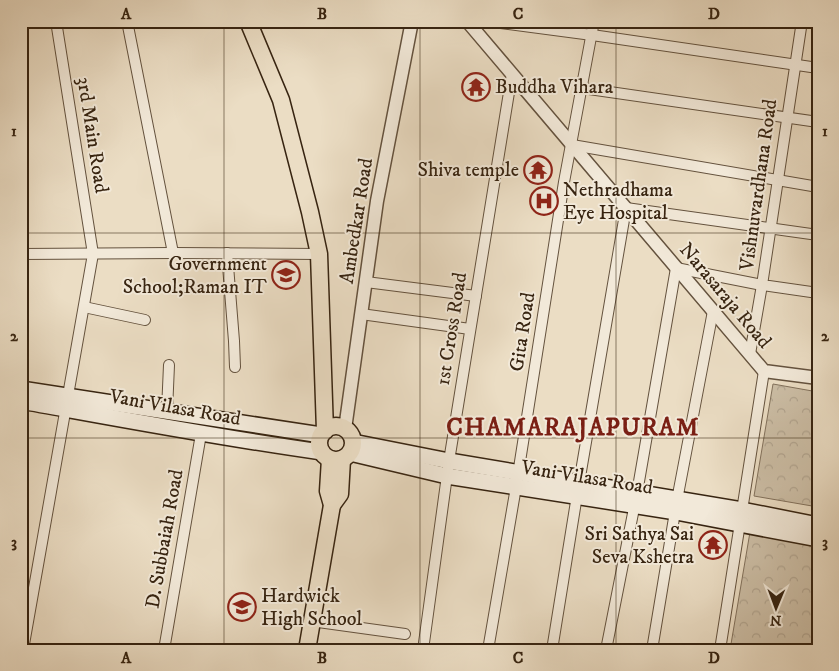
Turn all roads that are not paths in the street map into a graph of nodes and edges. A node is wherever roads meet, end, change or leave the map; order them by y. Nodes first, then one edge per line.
1 (56, 21) edge
2 (127, 21) edge
3 (248, 21) edge
4 (412, 21) edge
5 (468, 21) edge
6 (485, 21) edge
7 (594, 21) edge
8 (802, 21) edge
9 (592, 35) junction
10 (795, 64) junction
11 (818, 68) edge
12 (512, 74) junction
13 (582, 88) junction
14 (787, 117) junction
15 (818, 122) edge
16 (572, 145) junction
17 (778, 181) junction
18 (818, 187) edge
19 (626, 208) junction
20 (771, 228) junction
21 (818, 235) edge
22 (173, 253) junction
23 (227, 253) junction
24 (21, 254) edge
25 (93, 254) junction
26 (319, 254) junction
27 (676, 268) junction
28 (366, 282) junction
29 (762, 285) junction
30 (818, 294) edge
31 (476, 296) junction
32 (84, 308) junction
33 (713, 311) junction
34 (361, 314) junction
35 (145, 320) dead end
36 (470, 329) junction
37 (750, 354) junction
38 (169, 365) dead end
39 (235, 367) dead end
40 (764, 371) junction
41 (818, 378) edge
42 (21, 389) edge
43 (21, 401) edge
44 (67, 402) junction
45 (166, 411) junction
46 (201, 434) junction
47 (336, 445) junction
48 (448, 469) junction
49 (517, 480) junction
50 (578, 489) junction
51 (636, 499) junction
52 (677, 506) junction
53 (740, 517) junction
54 (818, 525) edge
55 (818, 540) edge
56 (311, 621) junction
57 (405, 634) dead end
58 (23, 650) edge
59 (164, 650) edge
60 (307, 650) edge
61 (423, 650) edge
62 (488, 650) edge
63 (552, 650) edge
64 (606, 650) edge
65 (652, 650) edge
66 (720, 650) edge

1 - 25 street, 3rd Main Road
2 - 22 street
3 - 26 main road
4 - 28 street, Ambedkar Road
5 - 12 street, Narasaraja Road
6 - 9 street
7 - 9 street, Gita Road
8 - 10 street, Vishnuvardhana Road
9 - 10 street
9 - 13 street, Gita Road
10 - 11 street
10 - 14 street, Vishnuvardhana Road
12 - 16 street, Narasaraja Road
12 - 31 street, 1st Cross Road
13 - 14 street
13 - 16 street, Gita Road
14 - 15 street
14 - 17 street, Vishnuvardhana Road
16 - 17 street
16 - 19 street, Narasaraja Road
16 - 49 street, Gita Road
17 - 18 street
17 - 20 street, Vishnuvardhana Road
19 - 20 street
19 - 27 street, Narasaraja Road
19 - 50 street
20 - 21 street
20 - 29 street, Vishnuvardhana Road
22 - 23 street
22 - 25 street
23 - 26 street
23 - 39 street
24 - 25 street
25 - 32 street, 3rd Main Road
26 - 47 main road
27 - 29 street
27 - 33 street, Narasaraja Road
27 - 51 street
28 - 31 street
28 - 34 street, Ambedkar Road
29 - 30 street
29 - 37 street, Vishnuvardhana Road
31 - 36 street, 1st Cross Road
32 - 35 street
32 - 44 street, 3rd Main Road
33 - 37 street, Narasaraja Road
33 - 52 street
34 - 36 street
34 - 47 street, Ambedkar Road
36 - 48 street, 1st Cross Road
37 - 40 street, Narasaraja Road
38 - 45 street
40 - 41 street, Narasaraja Road
40 - 53 street
42 - 44 main road, Vani Vilasa Road
43 - 44 main road, Vani Vilasa Road
44 - 45 main road, Vani Vilasa Road
44 - 46 main road, Vani Vilasa Road
44 - 58 street, 3rd Main Road
45 - 47 main road, Vani Vilasa Road
46 - 47 main road, Vani Vilasa Road
46 - 59 street, D. Subbaiah Road
47 - 48 main road, Vani Vilasa Road
47 - 56 main road
48 - 49 main road, Vani Vilasa Road
48 - 61 street, 1st Cross Road
49 - 50 main road, Vani Vilasa Road
49 - 62 street, Gita Road
50 - 51 main road, Vani Vilasa Road
50 - 63 street
51 - 52 main road, Vani Vilasa Road
51 - 64 street
52 - 53 main road, Vani Vilasa Road
52 - 65 street
53 - 54 main road, Vani Vilasa Road
53 - 55 main road, Vani Vilasa Road
53 - 66 street
56 - 57 street
56 - 60 main road

